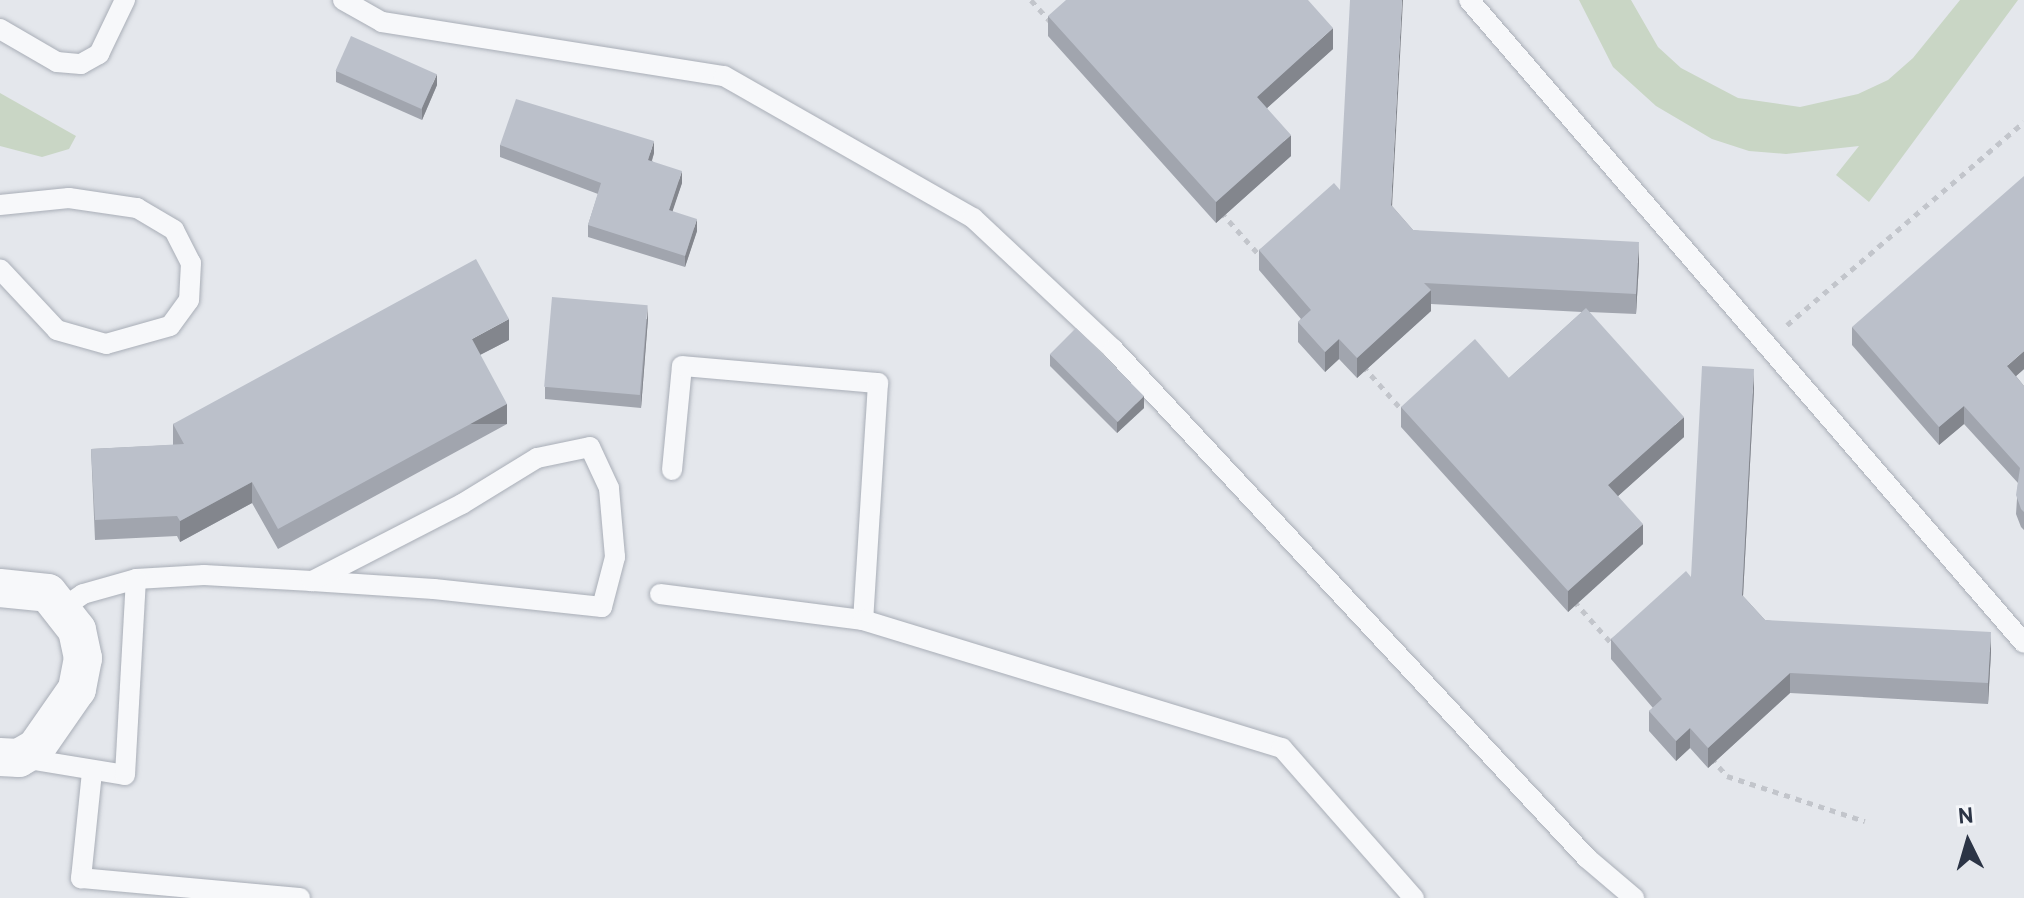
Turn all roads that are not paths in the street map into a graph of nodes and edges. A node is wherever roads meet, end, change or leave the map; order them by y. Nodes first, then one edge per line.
1 (125, 0) edge
2 (1469, 0) edge
3 (352, 2) edge
4 (0, 29) edge
5 (0, 205) edge
6 (0, 269) edge
7 (672, 470) dead end
8 (136, 579) junction
9 (312, 581) junction
10 (0, 588) edge
11 (660, 594) dead end
12 (63, 608) junction
13 (863, 620) junction
14 (2024, 643) edge
15 (10, 757) edge
16 (92, 772) junction
17 (300, 898) edge
18 (1414, 898) edge
19 (1634, 898) edge

1 - 4 lane
2 - 14 lane
3 - 19 lane
5 - 6 lane
7 - 13 lane
8 - 9 lane
8 - 12 lane
8 - 16 lane
9 - 9 lane
10 - 12 street
11 - 13 lane
12 - 15 street
13 - 18 lane
15 - 16 lane
16 - 17 lane

